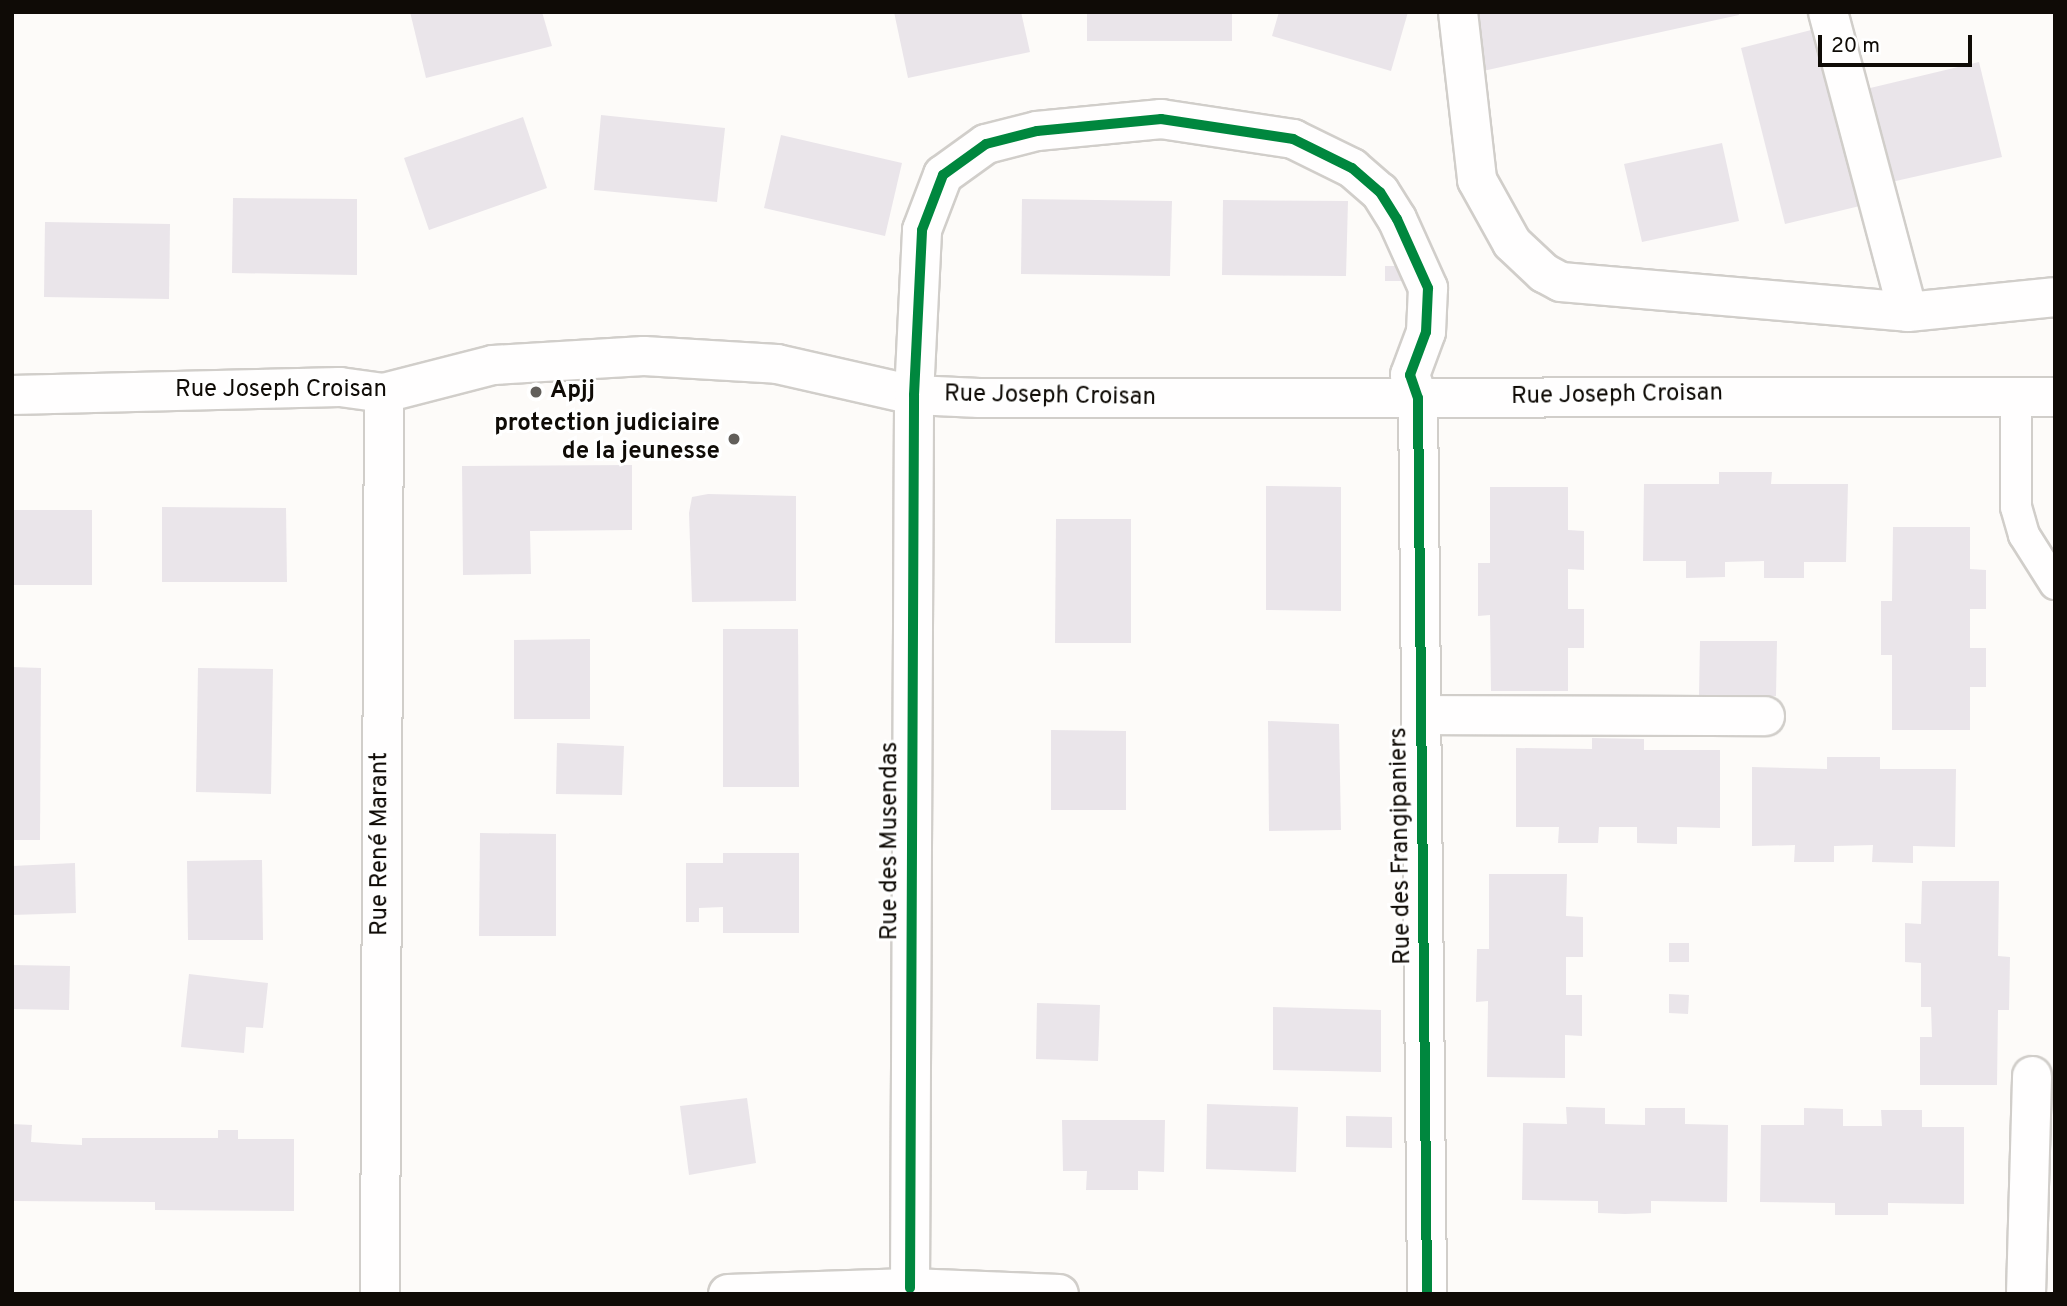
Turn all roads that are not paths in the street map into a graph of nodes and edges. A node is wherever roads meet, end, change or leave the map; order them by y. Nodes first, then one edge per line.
1 (1458, 12) edge
2 (1828, 12) edge
3 (2055, 297) edge
4 (1908, 312) junction
5 (384, 393) junction
6 (12, 395) edge
7 (914, 395) junction
8 (2016, 397) junction
9 (2055, 397) edge
10 (1418, 398) junction
11 (2055, 584) edge
12 (1422, 716) junction
13 (1765, 716) dead end
14 (2032, 1076) dead end
15 (910, 1288) junction
16 (380, 1294) edge
17 (728, 1294) edge
18 (1059, 1294) edge
19 (1427, 1294) edge
20 (2026, 1294) edge

1 - 4 street
2 - 4 street
3 - 4 street
5 - 6 street, Rue Joseph Croisan
5 - 7 street, Rue Joseph Croisan
5 - 16 street, Rue René Marant
7 - 10 street, Rue Joseph Croisan
7 - 10 street, Rue des Musendas
7 - 15 street, Rue des Musendas
8 - 9 street, Rue Joseph Croisan
8 - 10 street, Rue Joseph Croisan
8 - 11 lane
10 - 12 street, Rue des Frangipaniers
12 - 13 street
12 - 19 street, Rue des Frangipaniers
14 - 20 street
15 - 17 street
15 - 18 street

